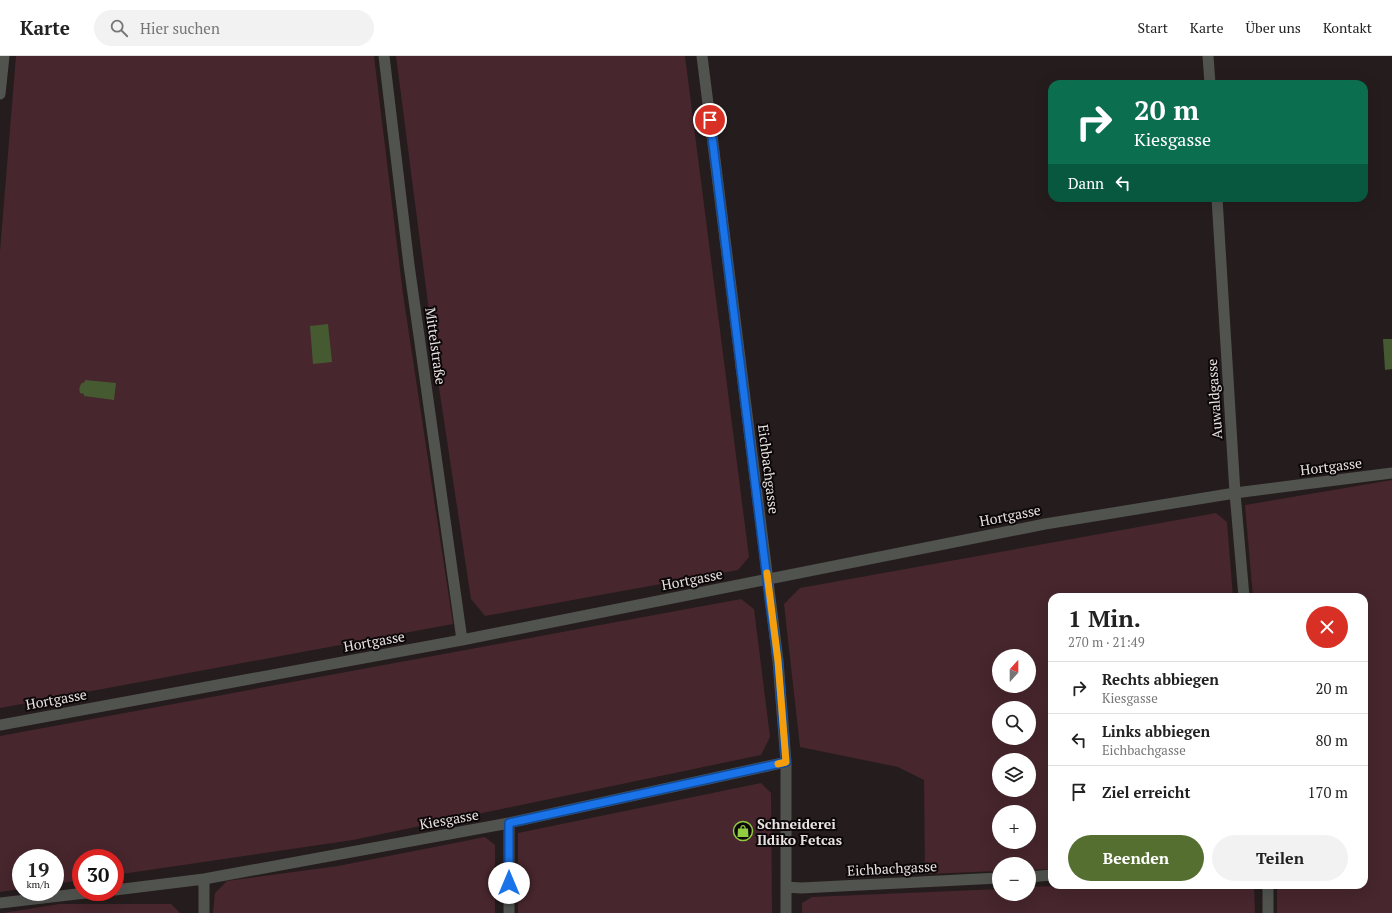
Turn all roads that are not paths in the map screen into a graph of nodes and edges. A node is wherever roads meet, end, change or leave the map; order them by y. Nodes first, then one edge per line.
1 (4, 56) edge
2 (384, 56) edge
3 (702, 56) edge
4 (1208, 56) edge
5 (1210, 80) edge
6 (0, 94) edge
7 (1217, 202) edge
8 (1392, 473) edge
9 (1235, 493) junction
10 (768, 579) junction
11 (1244, 593) edge
12 (462, 640) junction
13 (0, 725) edge
14 (786, 762) junction
15 (509, 823) junction
16 (1048, 876) edge
17 (1036, 877) edge
18 (992, 878) edge
19 (204, 879) junction
20 (786, 887) junction
21 (124, 889) edge
22 (1268, 889) edge
23 (72, 895) edge
24 (0, 903) edge
25 (204, 913) edge
26 (509, 913) edge
27 (786, 913) edge
28 (1268, 913) edge

1 - 6 street
2 - 12 street, Mittelstraße
3 - 10 street, Eichbachgasse
4 - 5 street
7 - 9 street, Auwaldgasse
8 - 9 street, Hortgasse
9 - 10 street, Hortgasse
9 - 11 street, Auwaldgasse
10 - 12 street, Hortgasse
10 - 14 street, Eichbachgasse
12 - 13 street, Hortgasse
14 - 15 street, Kiesgasse
14 - 20 street, Eichbachgasse
15 - 19 street, Kiesgasse
15 - 26 street
16 - 17 street
18 - 20 street, Eichbachgasse
19 - 21 street, Kiesgasse
19 - 25 street
20 - 27 street, Eichbachgasse
22 - 28 street
23 - 24 street

